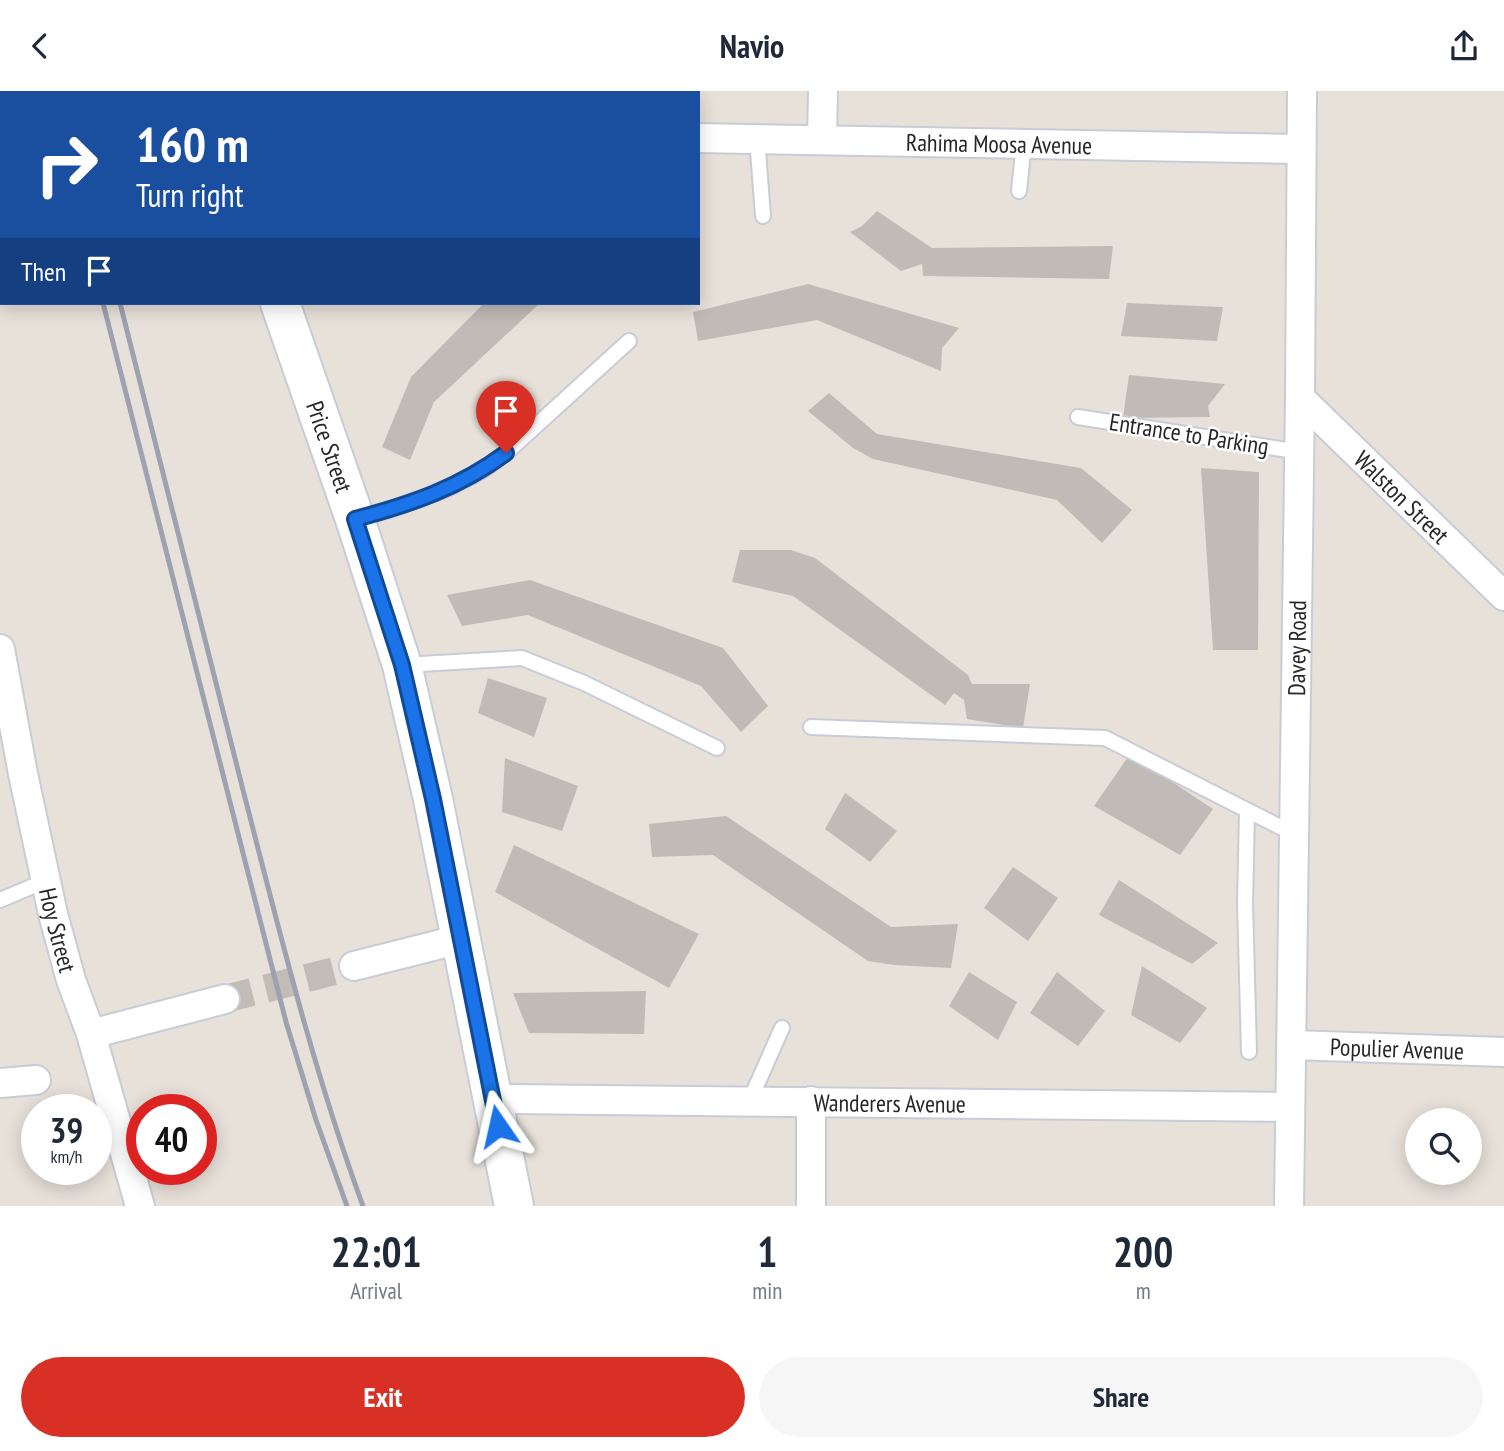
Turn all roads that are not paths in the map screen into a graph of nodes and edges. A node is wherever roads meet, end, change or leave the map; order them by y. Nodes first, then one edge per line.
1 (823, 91) edge
2 (1302, 91) edge
3 (700, 138) edge
4 (757, 138) junction
5 (822, 139) junction
6 (1024, 143) junction
7 (1301, 149) junction
8 (1020, 191) dead end
9 (763, 216) dead end
10 (282, 305) edge
11 (629, 341) dead end
12 (1300, 398) junction
13 (1078, 417) dead end
14 (1300, 452) junction
15 (355, 519) junction
16 (1504, 596) edge
17 (0, 649) edge
18 (402, 665) junction
19 (5, 709) edge
20 (811, 727) dead end
21 (717, 748) dead end
22 (1247, 811) junction
23 (1294, 834) junction
24 (45, 881) junction
25 (0, 900) edge
26 (461, 939) junction
27 (354, 966) tunnel mouth
28 (225, 999) tunnel mouth
29 (782, 1028) dead end
30 (91, 1034) junction
31 (1292, 1045) junction
32 (1249, 1052) dead end
33 (1504, 1052) edge
34 (36, 1080) dead end
35 (0, 1083) edge
36 (750, 1100) junction
37 (493, 1101) junction
38 (811, 1101) junction
39 (1289, 1107) junction
40 (140, 1206) edge
41 (514, 1206) edge
42 (811, 1206) edge
43 (1289, 1206) edge

1 - 5 street
2 - 7 street, Davey Road
3 - 4 street, Rahima Moosa Avenue
4 - 5 street, Rahima Moosa Avenue
4 - 9 lane
5 - 6 street, Rahima Moosa Avenue
6 - 7 street, Rahima Moosa Avenue
6 - 8 lane
7 - 12 street, Davey Road
10 - 15 street, Price Street
11 - 15 lane
12 - 14 street, Davey Road
12 - 16 street, Walston Street
13 - 14 lane, Entrance to Parking
14 - 23 street, Davey Road
15 - 18 street, Price Street
17 - 19 street, Hoy Street
18 - 21 lane
18 - 26 street, Price Street
19 - 24 street, Hoy Street
20 - 22 lane
22 - 23 lane
22 - 32 lane
23 - 31 street, Davey Road
24 - 25 lane
24 - 30 street, Hoy Street
26 - 27 street
26 - 37 street, Price Street
28 - 30 street
29 - 36 lane
30 - 40 street, Hoy Street
31 - 33 street, Populier Avenue
31 - 39 street, Davey Road
34 - 35 street
36 - 37 street, Wanderers Avenue
36 - 38 street, Wanderers Avenue
37 - 41 street, Price Street
38 - 39 street, Wanderers Avenue
38 - 42 street
39 - 43 street, Davey Road

